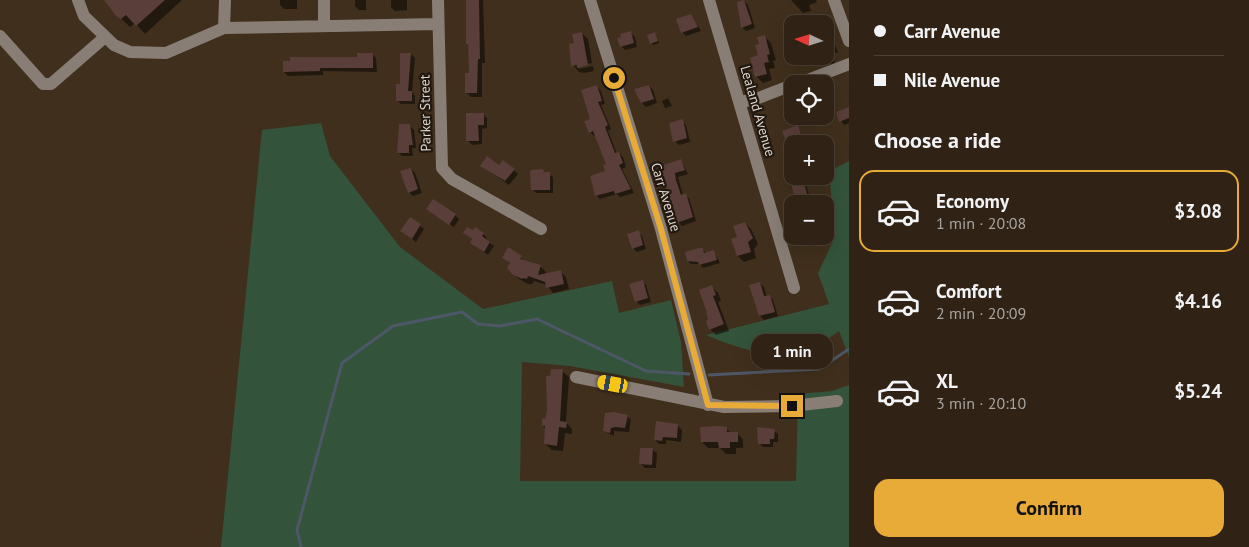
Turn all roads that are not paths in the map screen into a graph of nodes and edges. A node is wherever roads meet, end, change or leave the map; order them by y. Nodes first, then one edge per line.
1 (78, 0) edge
2 (225, 0) edge
3 (324, 0) edge
4 (438, 0) edge
5 (590, 0) edge
6 (709, 0) edge
7 (834, 0) edge
8 (438, 24) junction
9 (324, 26) junction
10 (224, 28) junction
11 (0, 36) edge
12 (105, 37) junction
13 (849, 41) edge
14 (849, 64) edge
15 (820, 75) edge
16 (784, 88) edge
17 (740, 102) junction
18 (541, 229) dead end
19 (794, 288) dead end
20 (576, 377) dead end
21 (837, 401) dead end
22 (708, 405) junction

1 - 12 street
2 - 10 street
3 - 9 street
4 - 8 street, Parker Street
5 - 22 street, Carr Avenue
6 - 17 street, Lealand Avenue
7 - 13 street
8 - 9 street
8 - 18 street, Parker Street
9 - 10 street
10 - 12 street
11 - 12 street
14 - 15 street
16 - 17 street
17 - 19 street, Lealand Avenue
20 - 22 street
21 - 22 street

